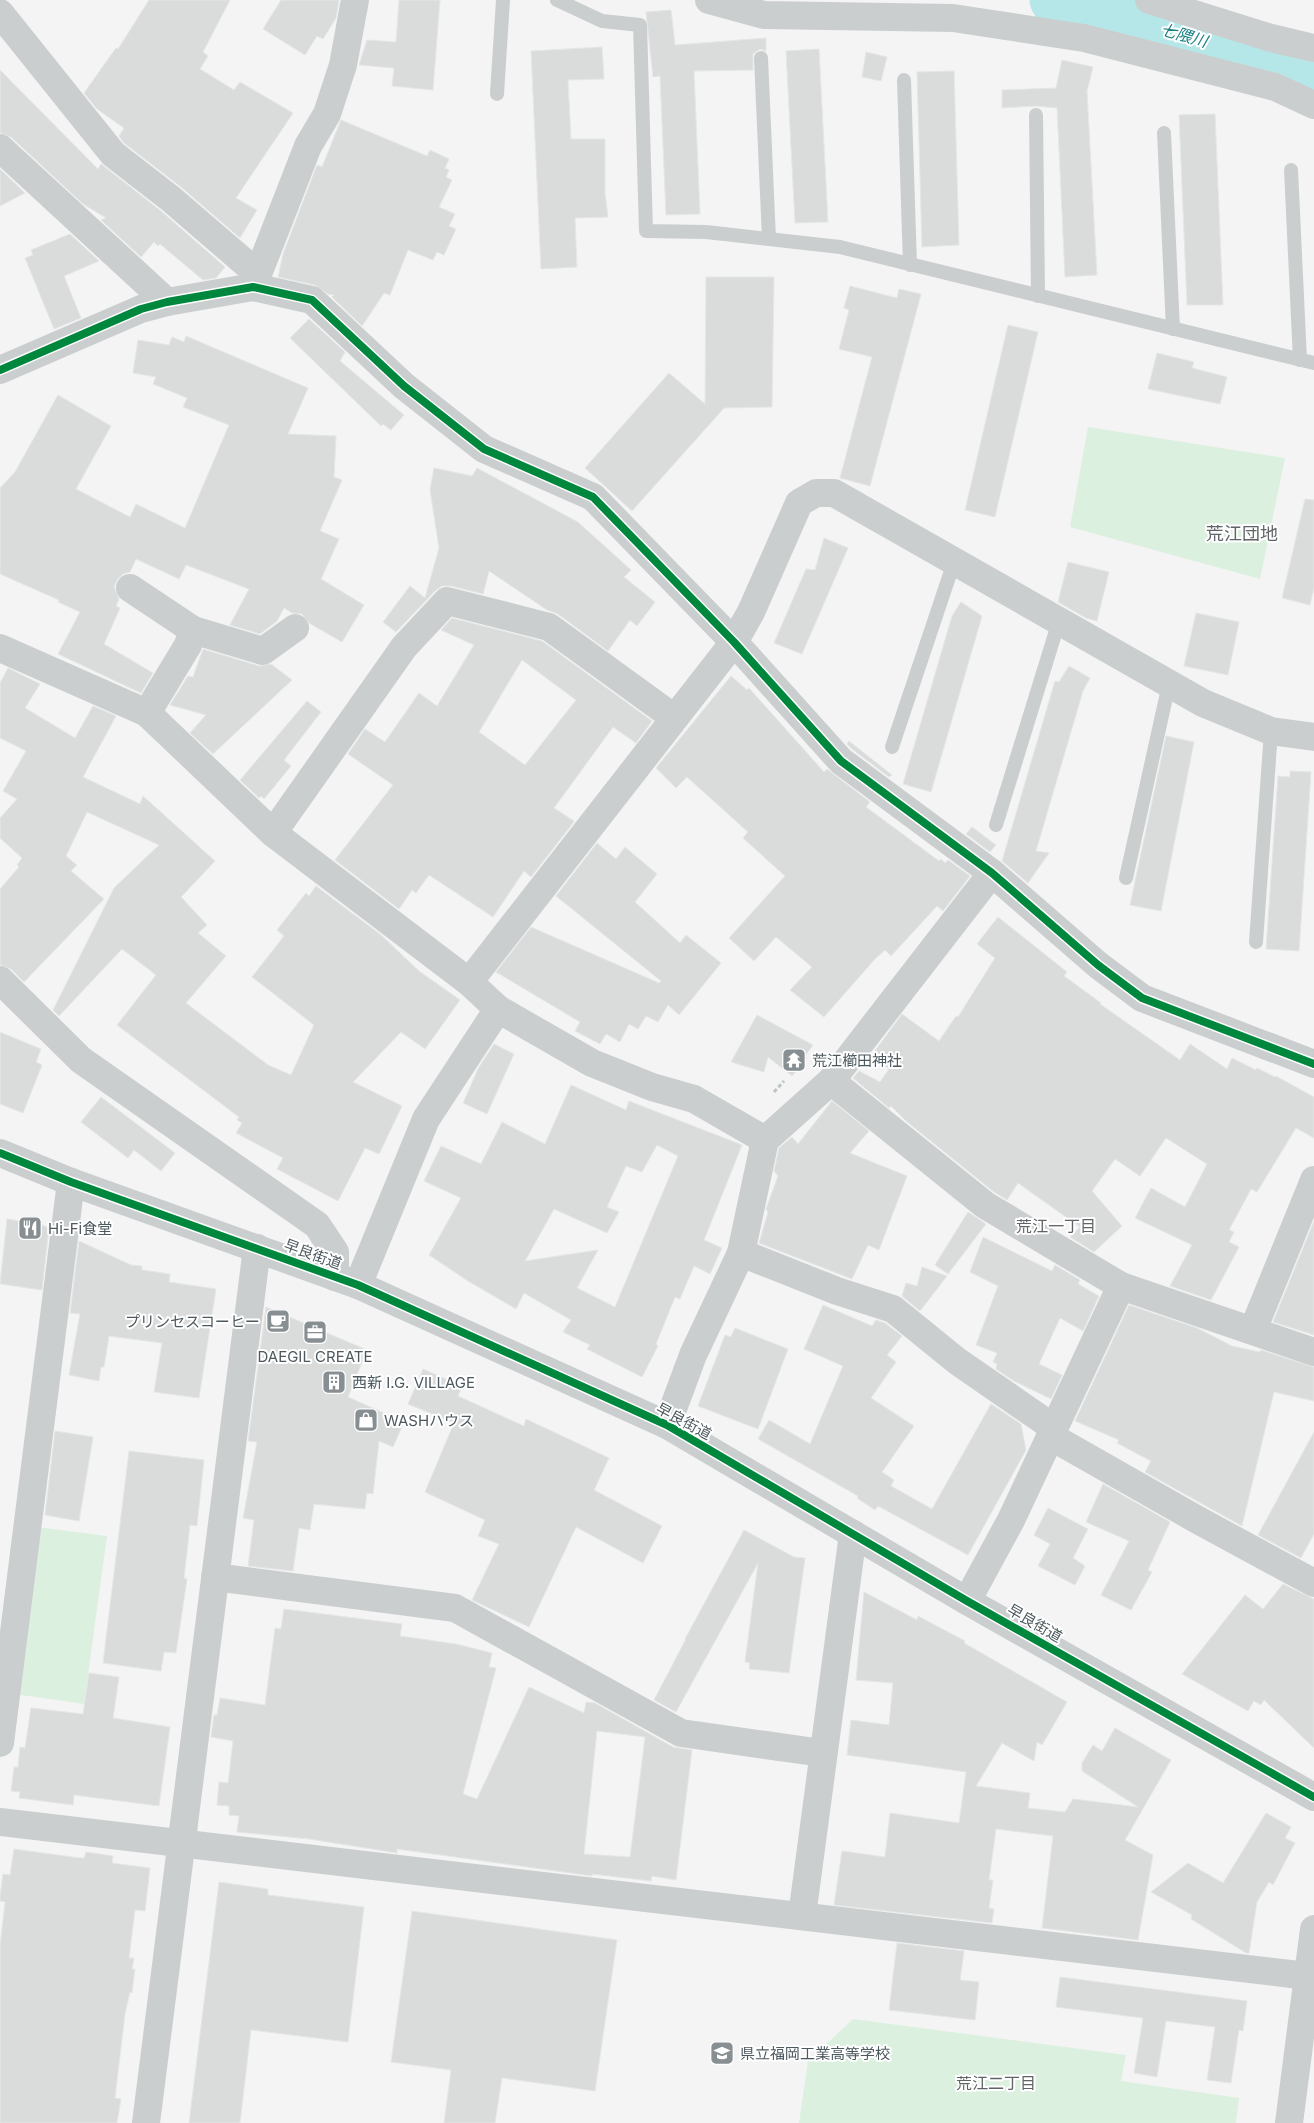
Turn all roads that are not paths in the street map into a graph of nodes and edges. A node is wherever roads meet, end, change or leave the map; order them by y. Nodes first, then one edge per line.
1 (355, 0) edge
2 (503, 0) edge
3 (557, 0) edge
4 (709, 0) edge
5 (1149, 0) edge
6 (0, 13) edge
7 (1314, 48) edge
8 (760, 58) dead end
9 (904, 80) dead end
10 (497, 94) dead end
11 (1314, 105) edge
12 (1036, 115) dead end
13 (1164, 133) dead end
14 (0, 148) edge
15 (1291, 170) dead end
16 (769, 239) junction
17 (910, 265) junction
18 (256, 281) junction
19 (1038, 296) junction
20 (167, 302) junction
21 (1174, 329) junction
22 (1300, 360) junction
23 (1314, 363) edge
24 (0, 370) edge
25 (954, 562) junction
26 (130, 588) dead end
27 (1059, 621) junction
28 (295, 628) dead end
29 (193, 630) junction
30 (734, 642) junction
31 (0, 648) edge
32 (1169, 684) junction
33 (147, 713) junction
34 (673, 717) junction
35 (1271, 731) junction
36 (1314, 737) edge
37 (892, 747) dead end
38 (996, 825) dead end
39 (273, 832) junction
40 (992, 873) junction
41 (1126, 878) dead end
42 (1256, 942) dead end
43 (0, 980) edge
44 (470, 982) junction
45 (498, 1009) junction
46 (1314, 1064) edge
47 (831, 1081) junction
48 (765, 1140) junction
49 (0, 1153) edge
50 (1314, 1180) edge
51 (71, 1182) junction
52 (256, 1248) junction
53 (741, 1253) junction
54 (346, 1281) junction
55 (1121, 1286) junction
56 (1253, 1330) junction
57 (1314, 1352) edge
58 (666, 1425) junction
59 (1052, 1432) junction
60 (853, 1534) junction
61 (215, 1577) junction
62 (1314, 1583) edge
63 (10, 1587) edge
64 (967, 1600) junction
65 (0, 1744) edge
66 (822, 1753) junction
67 (1314, 1797) edge
68 (0, 1822) edge
69 (181, 1844) junction
70 (802, 1916) junction
71 (1314, 1929) edge
72 (1308, 1976) junction
73 (146, 2123) edge
74 (1289, 2123) edge

1 - 18 street
2 - 10 lane
3 - 16 lane
4 - 11 street
5 - 7 street
6 - 18 street
8 - 16 lane
9 - 17 lane
12 - 19 lane
13 - 21 lane
14 - 20 street
15 - 22 lane
16 - 17 lane
17 - 19 lane
18 - 20 street
18 - 30 street
19 - 21 lane
20 - 24 street
21 - 22 lane
22 - 23 lane
25 - 27 street
25 - 30 street
25 - 37 lane
26 - 29 street
27 - 32 street
27 - 38 lane
28 - 29 street
29 - 33 street
30 - 34 street
30 - 40 street
31 - 33 street
32 - 35 street
32 - 41 lane
33 - 39 street
34 - 39 street
34 - 44 street
35 - 36 street
35 - 42 lane
39 - 44 street
40 - 46 street
40 - 47 street
43 - 54 street
44 - 45 street
45 - 48 street
45 - 54 street
47 - 48 street
47 - 55 street
48 - 53 street
49 - 51 street, 早良街道
50 - 56 street
51 - 52 street, 早良街道
51 - 63 street
52 - 54 street, 早良街道
52 - 61 street
53 - 58 street
53 - 59 street
54 - 58 street, 早良街道
55 - 56 street
55 - 59 street
56 - 57 street
58 - 60 street, 早良街道
59 - 62 street
59 - 64 street
60 - 64 street, 早良街道
60 - 66 street
61 - 66 street
61 - 69 street
63 - 65 street
64 - 67 street, 早良街道
66 - 70 street
68 - 69 street
69 - 70 street
69 - 73 street
70 - 72 street
71 - 72 street
72 - 74 street

